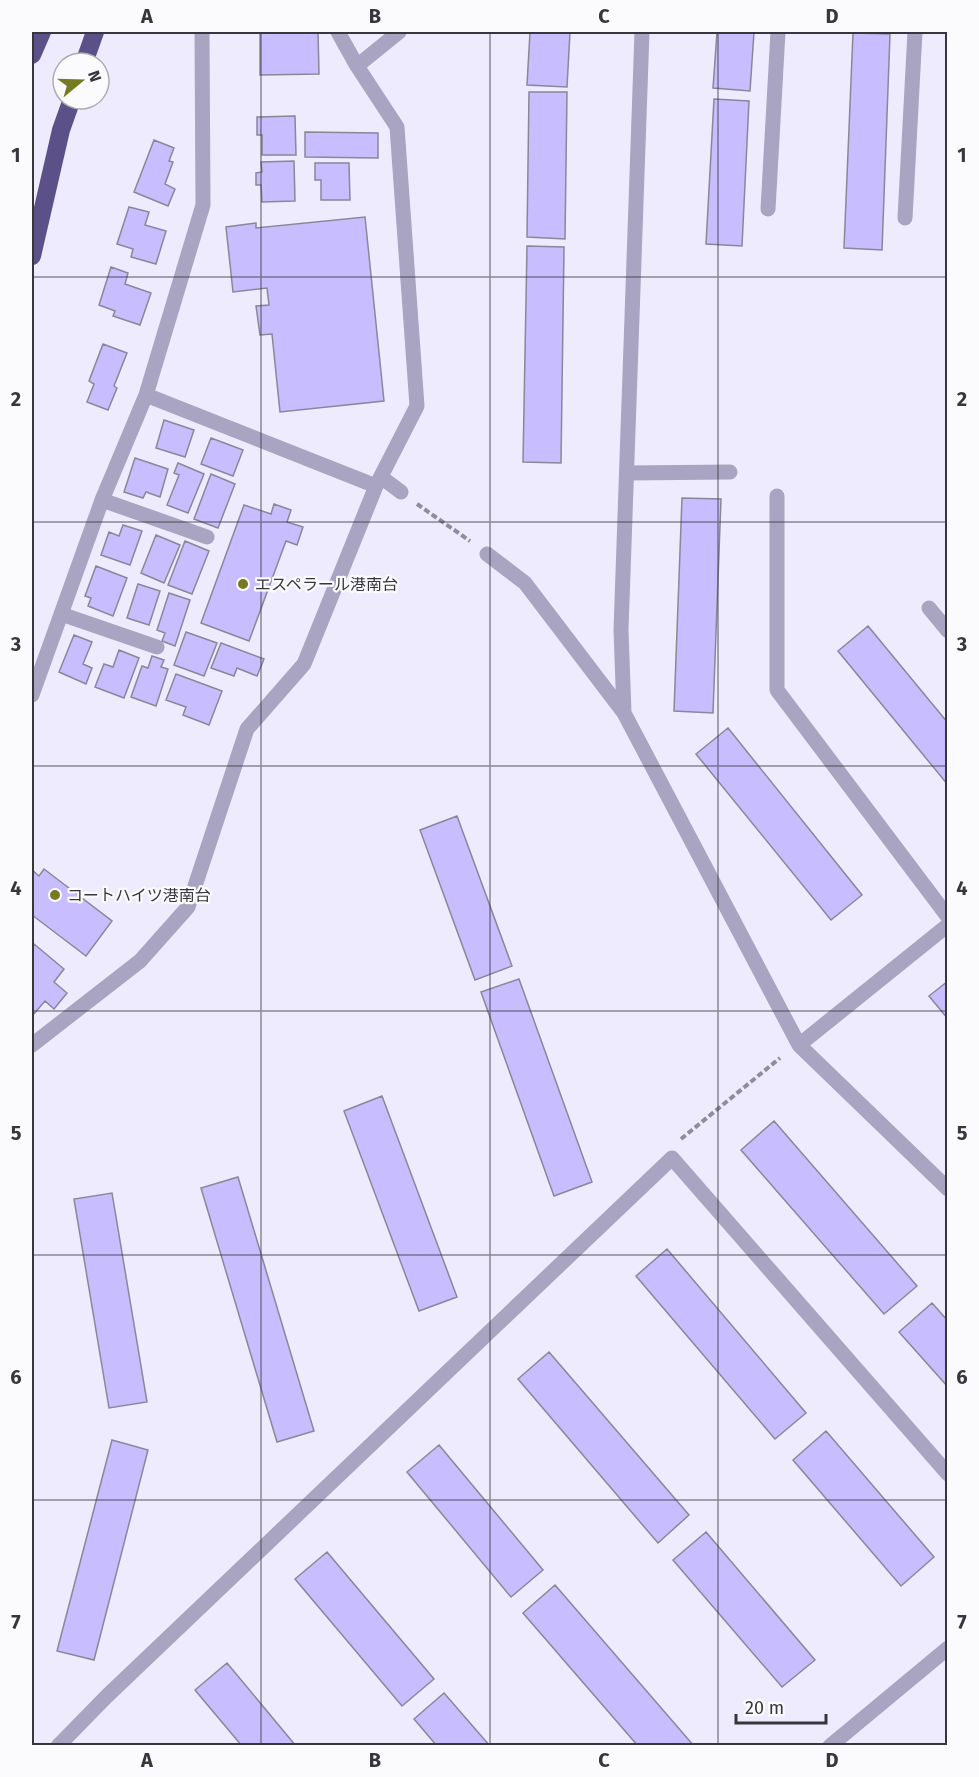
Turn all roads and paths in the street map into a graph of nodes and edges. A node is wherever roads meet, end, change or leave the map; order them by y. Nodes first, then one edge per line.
1 (42, 32) edge
2 (95, 32) edge
3 (202, 32) edge
4 (338, 32) edge
5 (399, 32) edge
6 (642, 32) edge
7 (778, 32) edge
8 (915, 32) edge
9 (88, 51) edge
10 (32, 55) edge
11 (357, 66) junction
12 (68, 111) edge
13 (768, 209) dead end
14 (905, 218) dead end
15 (32, 256) edge
16 (146, 395) junction
17 (730, 472) dead end
18 (627, 473) junction
19 (378, 481) junction
20 (401, 492) joint
21 (777, 496) dead end
22 (102, 500) junction
23 (207, 537) dead end
24 (487, 554) joint
25 (929, 608) dead end
26 (61, 614) junction
27 (948, 631) edge
28 (158, 646) dead end
29 (32, 695) edge
30 (624, 712) junction
31 (948, 917) edge
32 (948, 925) edge
33 (32, 1045) edge
34 (794, 1048) junction
35 (683, 1136) dead end
36 (948, 1189) edge
37 (948, 1474) edge
38 (948, 1648) edge
39 (58, 1746) edge
40 (830, 1746) edge

1 - 10 highway
2 - 9 highway
3 - 16 street
4 - 11 street
5 - 11 street
6 - 18 street
7 - 13 street
8 - 14 street
11 - 19 street
12 - 15 highway
16 - 19 street
16 - 22 street
17 - 18 street
18 - 30 street
19 - 20 street
19 - 33 street
20 - 24 path
21 - 31 street
22 - 23 street
22 - 26 street
24 - 30 street
25 - 27 street
26 - 28 street
26 - 29 street
30 - 34 street
32 - 34 street
34 - 35 path
34 - 36 street
37 - 39 street
38 - 40 street

